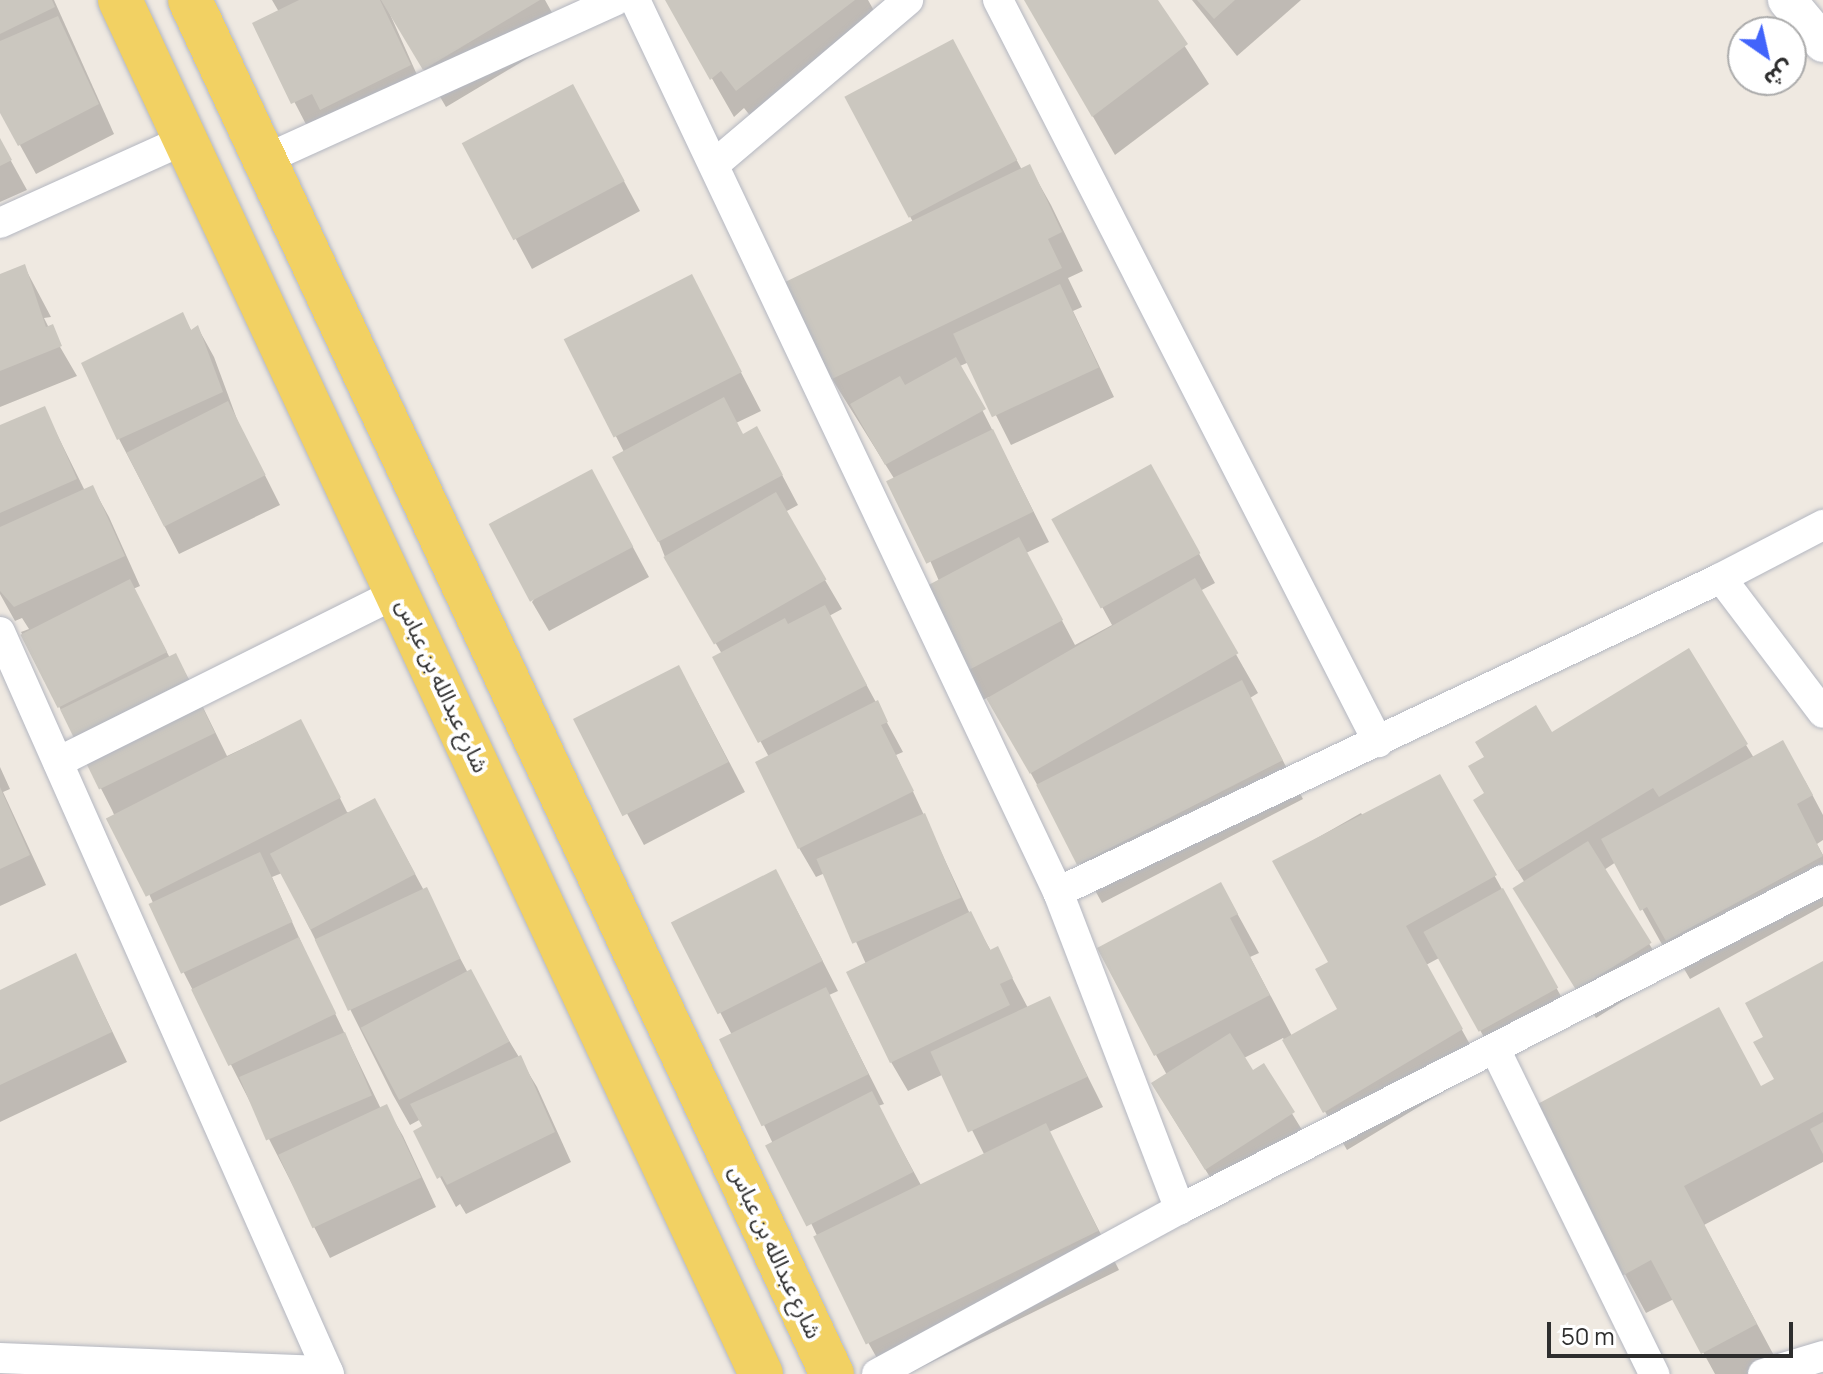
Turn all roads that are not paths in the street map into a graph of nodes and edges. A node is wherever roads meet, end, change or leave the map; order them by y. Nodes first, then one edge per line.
1 (120, 0) edge
2 (190, 0) edge
3 (616, 0) edge
4 (635, 0) edge
5 (908, 0) edge
6 (998, 0) edge
7 (1787, 0) edge
8 (1823, 43) edge
9 (188, 138) junction
10 (266, 159) junction
11 (716, 163) junction
12 (0, 223) edge
13 (1823, 525) edge
14 (1721, 578) junction
15 (399, 592) junction
16 (0, 632) edge
17 (1823, 713) edge
18 (1378, 742) junction
19 (58, 762) junction
20 (1823, 880) edge
21 (1058, 892) junction
22 (1496, 1051) junction
23 (1180, 1209) junction
24 (1823, 1356) edge
25 (0, 1358) edge
26 (329, 1373) edge
27 (761, 1374) edge
28 (832, 1374) edge
29 (877, 1374) edge
30 (1654, 1374) edge
31 (1763, 1374) edge

1 - 9 main road, شارع عبدالله بن عباس
2 - 10 main road, شارع عبدالله بن عباس
3 - 10 street
4 - 11 street
5 - 11 street
6 - 18 street
7 - 8 street
9 - 12 street
9 - 15 main road, شارع عبدالله بن عباس
10 - 28 main road, شارع عبدالله بن عباس
11 - 21 street
13 - 14 street
14 - 17 street
14 - 18 street
15 - 19 street
15 - 27 main road, شارع عبدالله بن عباس
16 - 19 street
18 - 21 street
19 - 26 street
20 - 22 street
21 - 23 street
22 - 23 street
22 - 30 street
23 - 29 street
24 - 31 street
25 - 26 street

